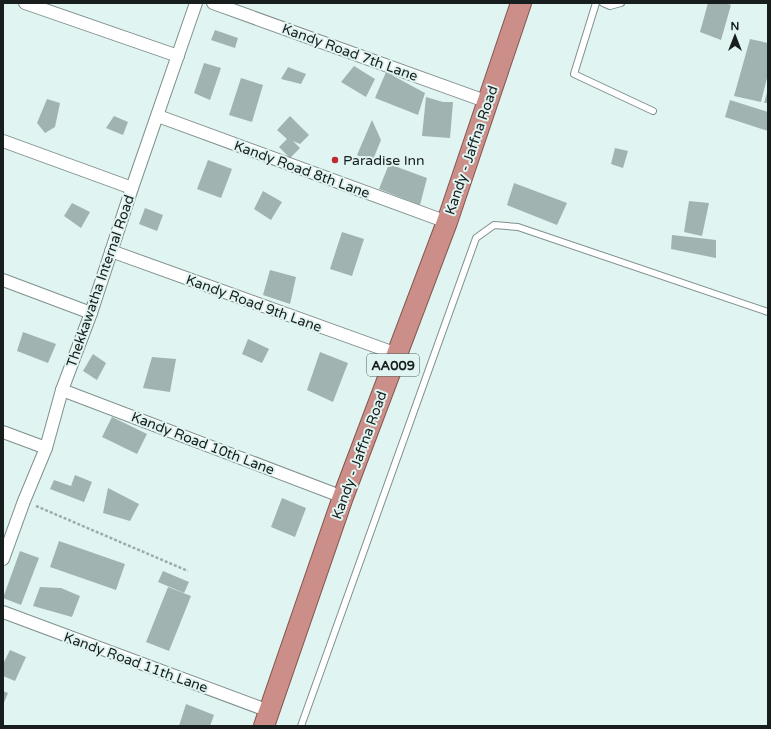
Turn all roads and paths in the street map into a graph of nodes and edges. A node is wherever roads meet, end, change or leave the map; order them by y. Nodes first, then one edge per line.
1 (25, 3) edge
2 (196, 3) edge
3 (213, 3) edge
4 (521, 3) edge
5 (596, 3) edge
6 (603, 3) edge
7 (621, 3) edge
8 (178, 56) junction
9 (488, 102) junction
10 (653, 112) dead end
11 (158, 116) junction
12 (3, 141) edge
13 (132, 188) junction
14 (447, 222) junction
15 (111, 251) junction
16 (3, 280) edge
17 (768, 312) edge
18 (91, 313) junction
19 (397, 354) junction
20 (62, 390) junction
21 (3, 432) edge
22 (46, 448) junction
23 (343, 497) junction
24 (24, 501) junction
25 (3, 559) edge
26 (188, 571) dead end
27 (3, 612) edge
28 (267, 719) edge
29 (301, 726) edge

1 - 8 street
2 - 8 street, Thekkawatha Internal Road
3 - 9 street, Kandy Road 7th Lane
4 - 9 highway, Kandy - Jaffna Road / AA009
5 - 10 lane
6 - 7 lane
8 - 11 street, Thekkawatha Internal Road
9 - 14 highway, Kandy - Jaffna Road / AA009
11 - 13 street, Thekkawatha Internal Road
11 - 14 street, Kandy Road 8th Lane
12 - 13 street
13 - 15 street, Thekkawatha Internal Road
14 - 19 highway, Kandy - Jaffna Road / AA009
15 - 18 street, Thekkawatha Internal Road
15 - 19 street, Kandy Road 9th Lane
16 - 18 street
17 - 29 lane
18 - 20 street, Thekkawatha Internal Road
19 - 23 highway, Kandy - Jaffna Road / AA009
20 - 22 street, Thekkawatha Internal Road
20 - 23 street, Kandy Road 10th Lane
21 - 22 street
22 - 24 street, Thekkawatha Internal Road
23 - 28 highway, Kandy - Jaffna Road / AA009
24 - 25 street, Thekkawatha Internal Road
24 - 26 path
27 - 28 street, Kandy Road 11th Lane

